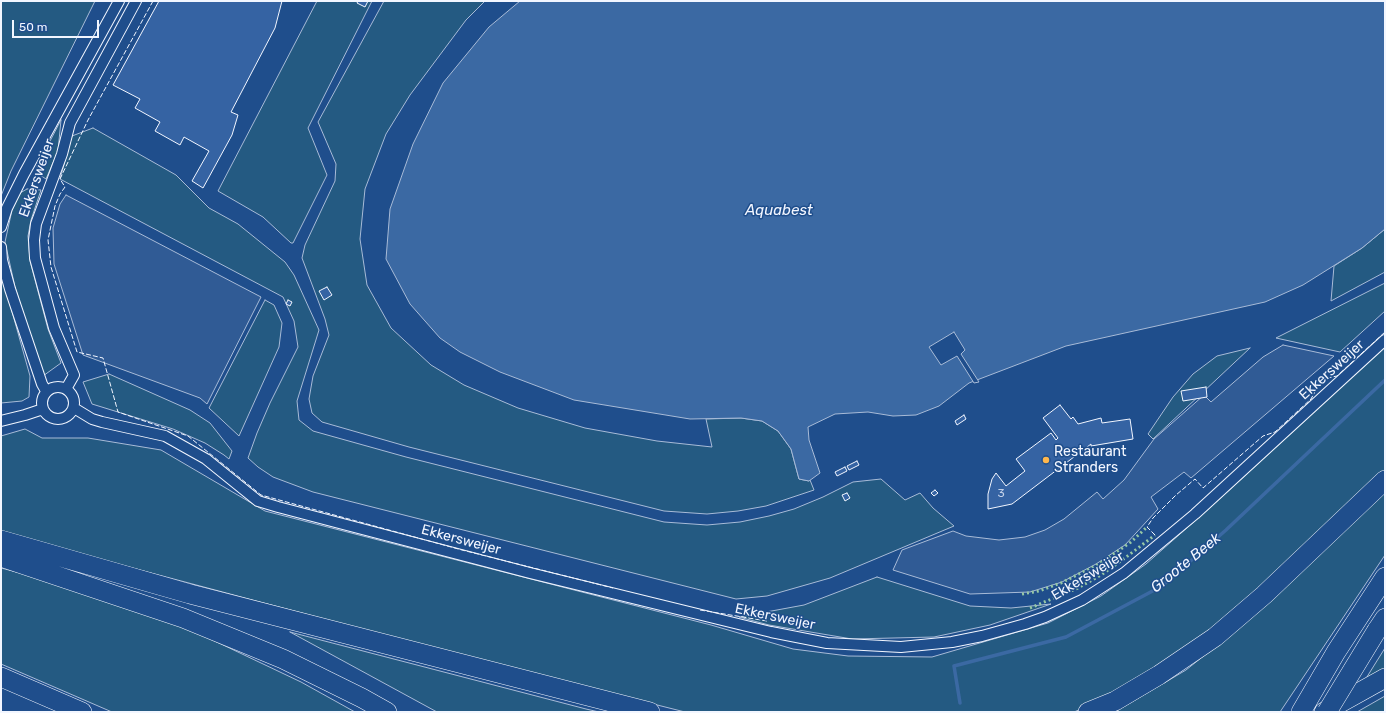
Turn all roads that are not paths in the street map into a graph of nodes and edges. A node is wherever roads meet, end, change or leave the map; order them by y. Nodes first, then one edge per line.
1 (119, 1) edge
2 (136, 1) edge
3 (1, 227) edge
4 (1, 247) edge
5 (1385, 340) edge
6 (66, 389) junction
7 (46, 391) junction
8 (74, 408) junction
9 (43, 409) junction
10 (1, 421) edge
11 (1385, 480) edge
12 (1, 540) edge
13 (1, 557) edge
14 (1385, 577) edge
15 (1381, 624) edge
16 (1385, 678) edge
17 (8, 680) edge
18 (53, 712) edge
19 (82, 712) edge
20 (387, 712) edge
21 (650, 712) edge
22 (1088, 712) edge
23 (1301, 712) edge
24 (1325, 712) edge

1 - 3 street, Ekkersweijer
2 - 6 street, Ekkersweijer
4 - 7 street
5 - 8 street, Ekkersweijer
6 - 7 street
6 - 8 street
7 - 9 street
8 - 9 street
9 - 10 street
11 - 22 highway
12 - 21 highway
13 - 20 highway
14 - 23 highway
15 - 24 highway, bridge
16 - 24 highway
17 - 18 highway
17 - 19 highway

